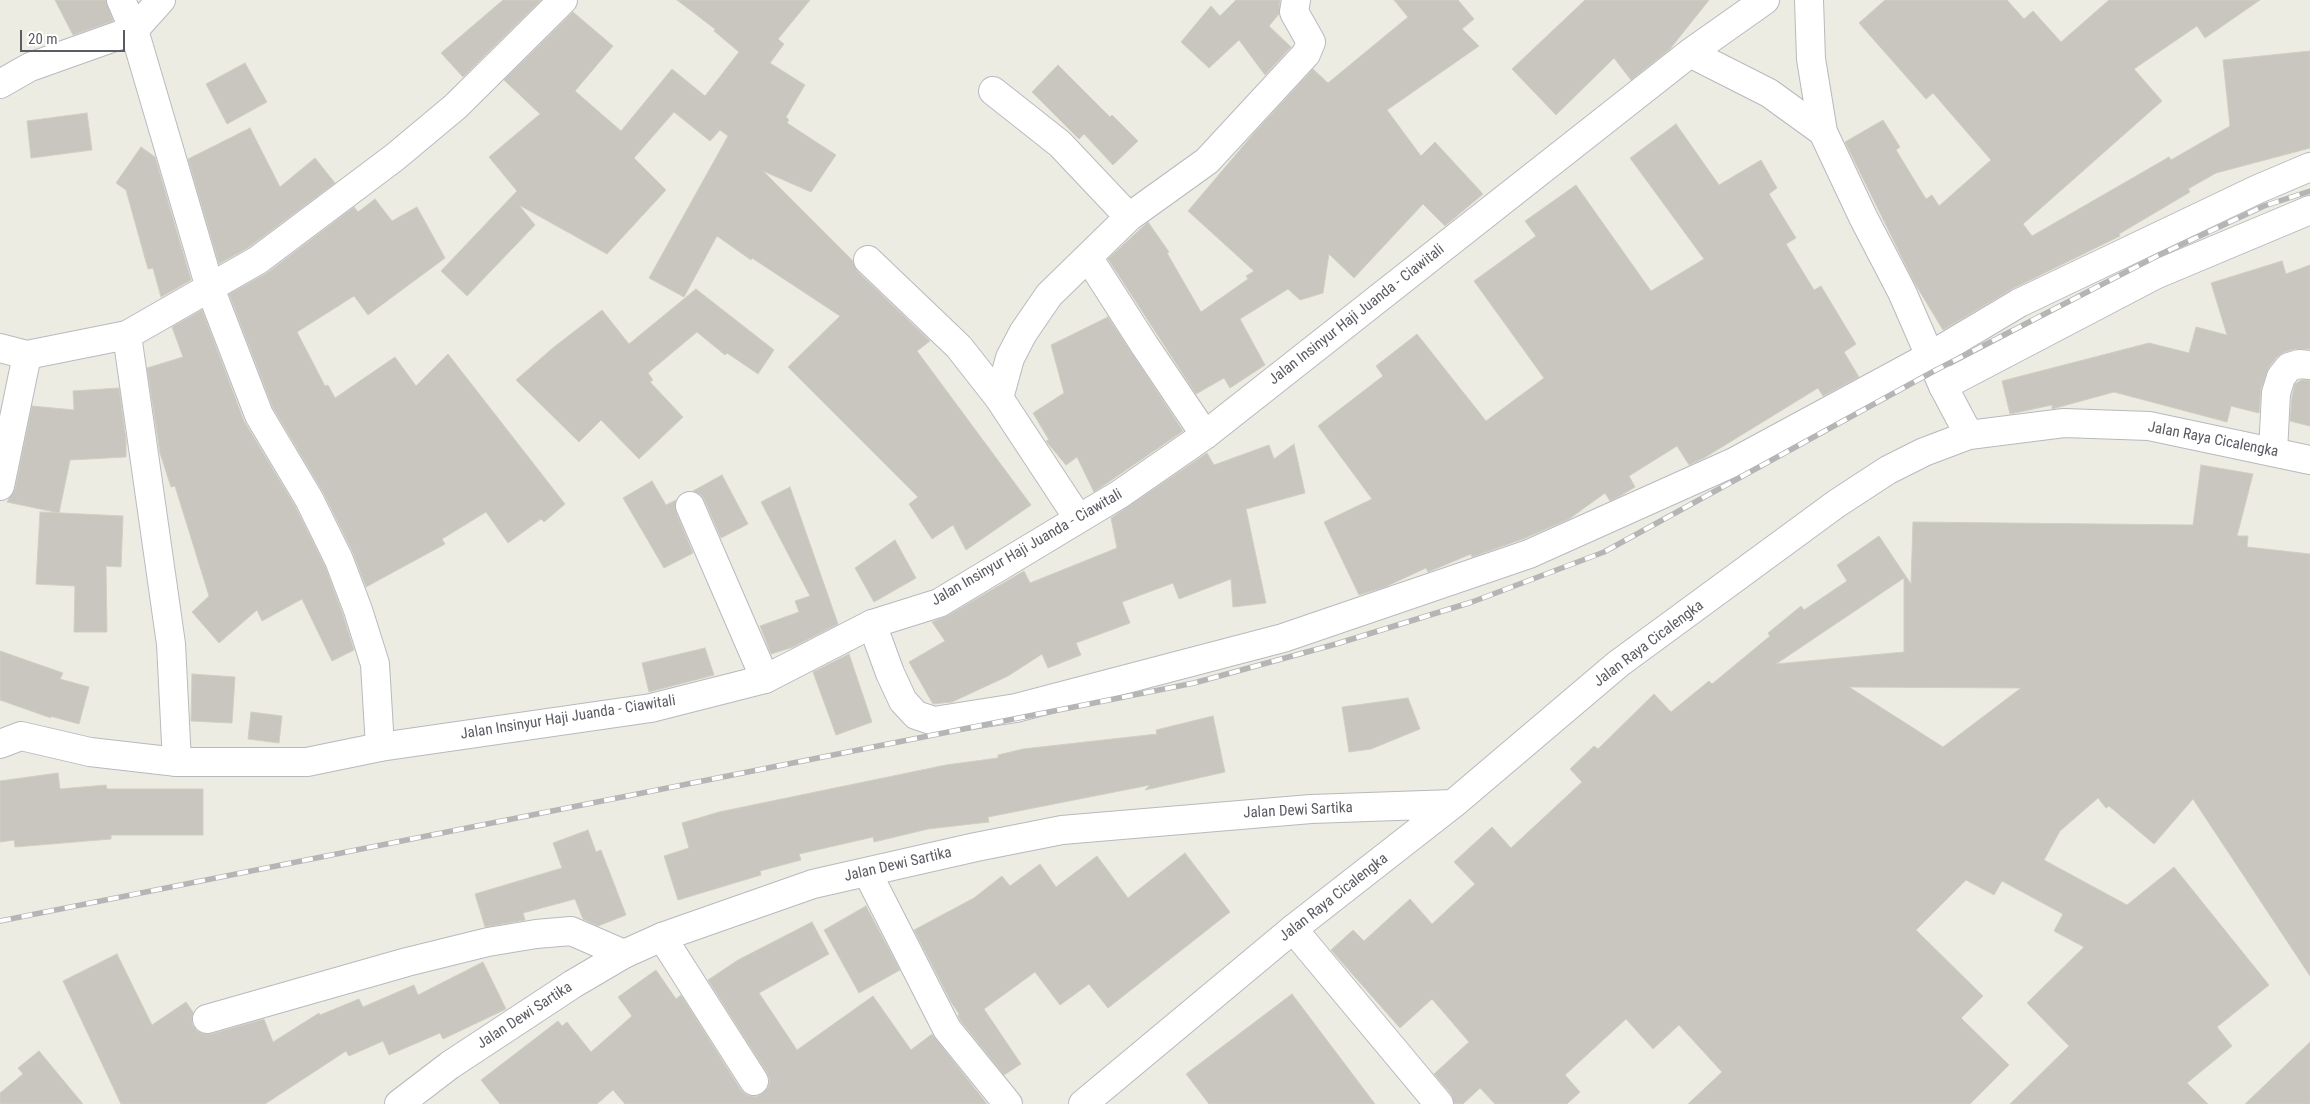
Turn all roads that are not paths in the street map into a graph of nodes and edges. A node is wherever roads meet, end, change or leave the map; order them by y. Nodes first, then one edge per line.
1 (121, 0) edge
2 (160, 0) edge
3 (563, 0) edge
4 (1296, 0) edge
5 (1765, 0) edge
6 (1809, 0) edge
7 (134, 30) junction
8 (1690, 53) junction
9 (0, 84) edge
10 (993, 91) dead end
11 (1822, 132) junction
12 (2310, 168) edge
13 (2310, 210) edge
14 (1129, 217) junction
15 (1088, 256) junction
16 (868, 260) dead end
17 (210, 288) junction
18 (128, 335) junction
19 (0, 348) edge
20 (27, 355) junction
21 (1930, 356) junction
22 (2310, 365) edge
23 (1942, 386) junction
24 (999, 398) junction
25 (1205, 434) junction
26 (1969, 435) junction
27 (2273, 452) junction
28 (2310, 460) edge
29 (0, 486) edge
30 (690, 506) dead end
31 (1078, 518) junction
32 (872, 624) junction
33 (765, 679) junction
34 (7, 736) edge
35 (380, 747) junction
36 (177, 762) junction
37 (1453, 804) junction
38 (867, 872) junction
39 (1293, 929) junction
40 (662, 937) junction
41 (624, 954) junction
42 (207, 1019) dead end
43 (754, 1081) dead end
44 (399, 1104) edge
45 (1008, 1104) edge
46 (1083, 1104) edge
47 (1439, 1104) edge

1 - 7 street
2 - 7 street
3 - 17 street
4 - 14 street
5 - 8 street, Jalan Insinyur Haji Juanda - Ciawitali
6 - 11 street
7 - 9 street
7 - 17 street
8 - 11 street
8 - 25 street, Jalan Insinyur Haji Juanda - Ciawitali
10 - 14 street
11 - 21 street
12 - 21 street
13 - 23 street
14 - 15 street
15 - 24 street
15 - 25 street
16 - 24 street
17 - 18 street
17 - 35 street
18 - 20 street
18 - 36 street
19 - 20 street
20 - 29 street
21 - 23 street
21 - 32 street
22 - 27 street
23 - 26 street
24 - 31 street
25 - 31 street, Jalan Insinyur Haji Juanda - Ciawitali
26 - 27 street, Jalan Raya Cicalengka
26 - 37 street, Jalan Raya Cicalengka
27 - 28 street, Jalan Raya Cicalengka
30 - 33 street
31 - 32 street, Jalan Insinyur Haji Juanda - Ciawitali
32 - 33 street, Jalan Insinyur Haji Juanda - Ciawitali
33 - 35 street, Jalan Insinyur Haji Juanda - Ciawitali
34 - 36 street, Jalan Insinyur Haji Juanda - Ciawitali
35 - 36 street, Jalan Insinyur Haji Juanda - Ciawitali
37 - 38 street, Jalan Dewi Sartika
37 - 39 street, Jalan Raya Cicalengka
38 - 40 street, Jalan Dewi Sartika
38 - 45 street
39 - 46 street, Jalan Raya Cicalengka
39 - 47 street
40 - 41 street, Jalan Dewi Sartika
40 - 43 street
41 - 42 street
41 - 44 street, Jalan Dewi Sartika

